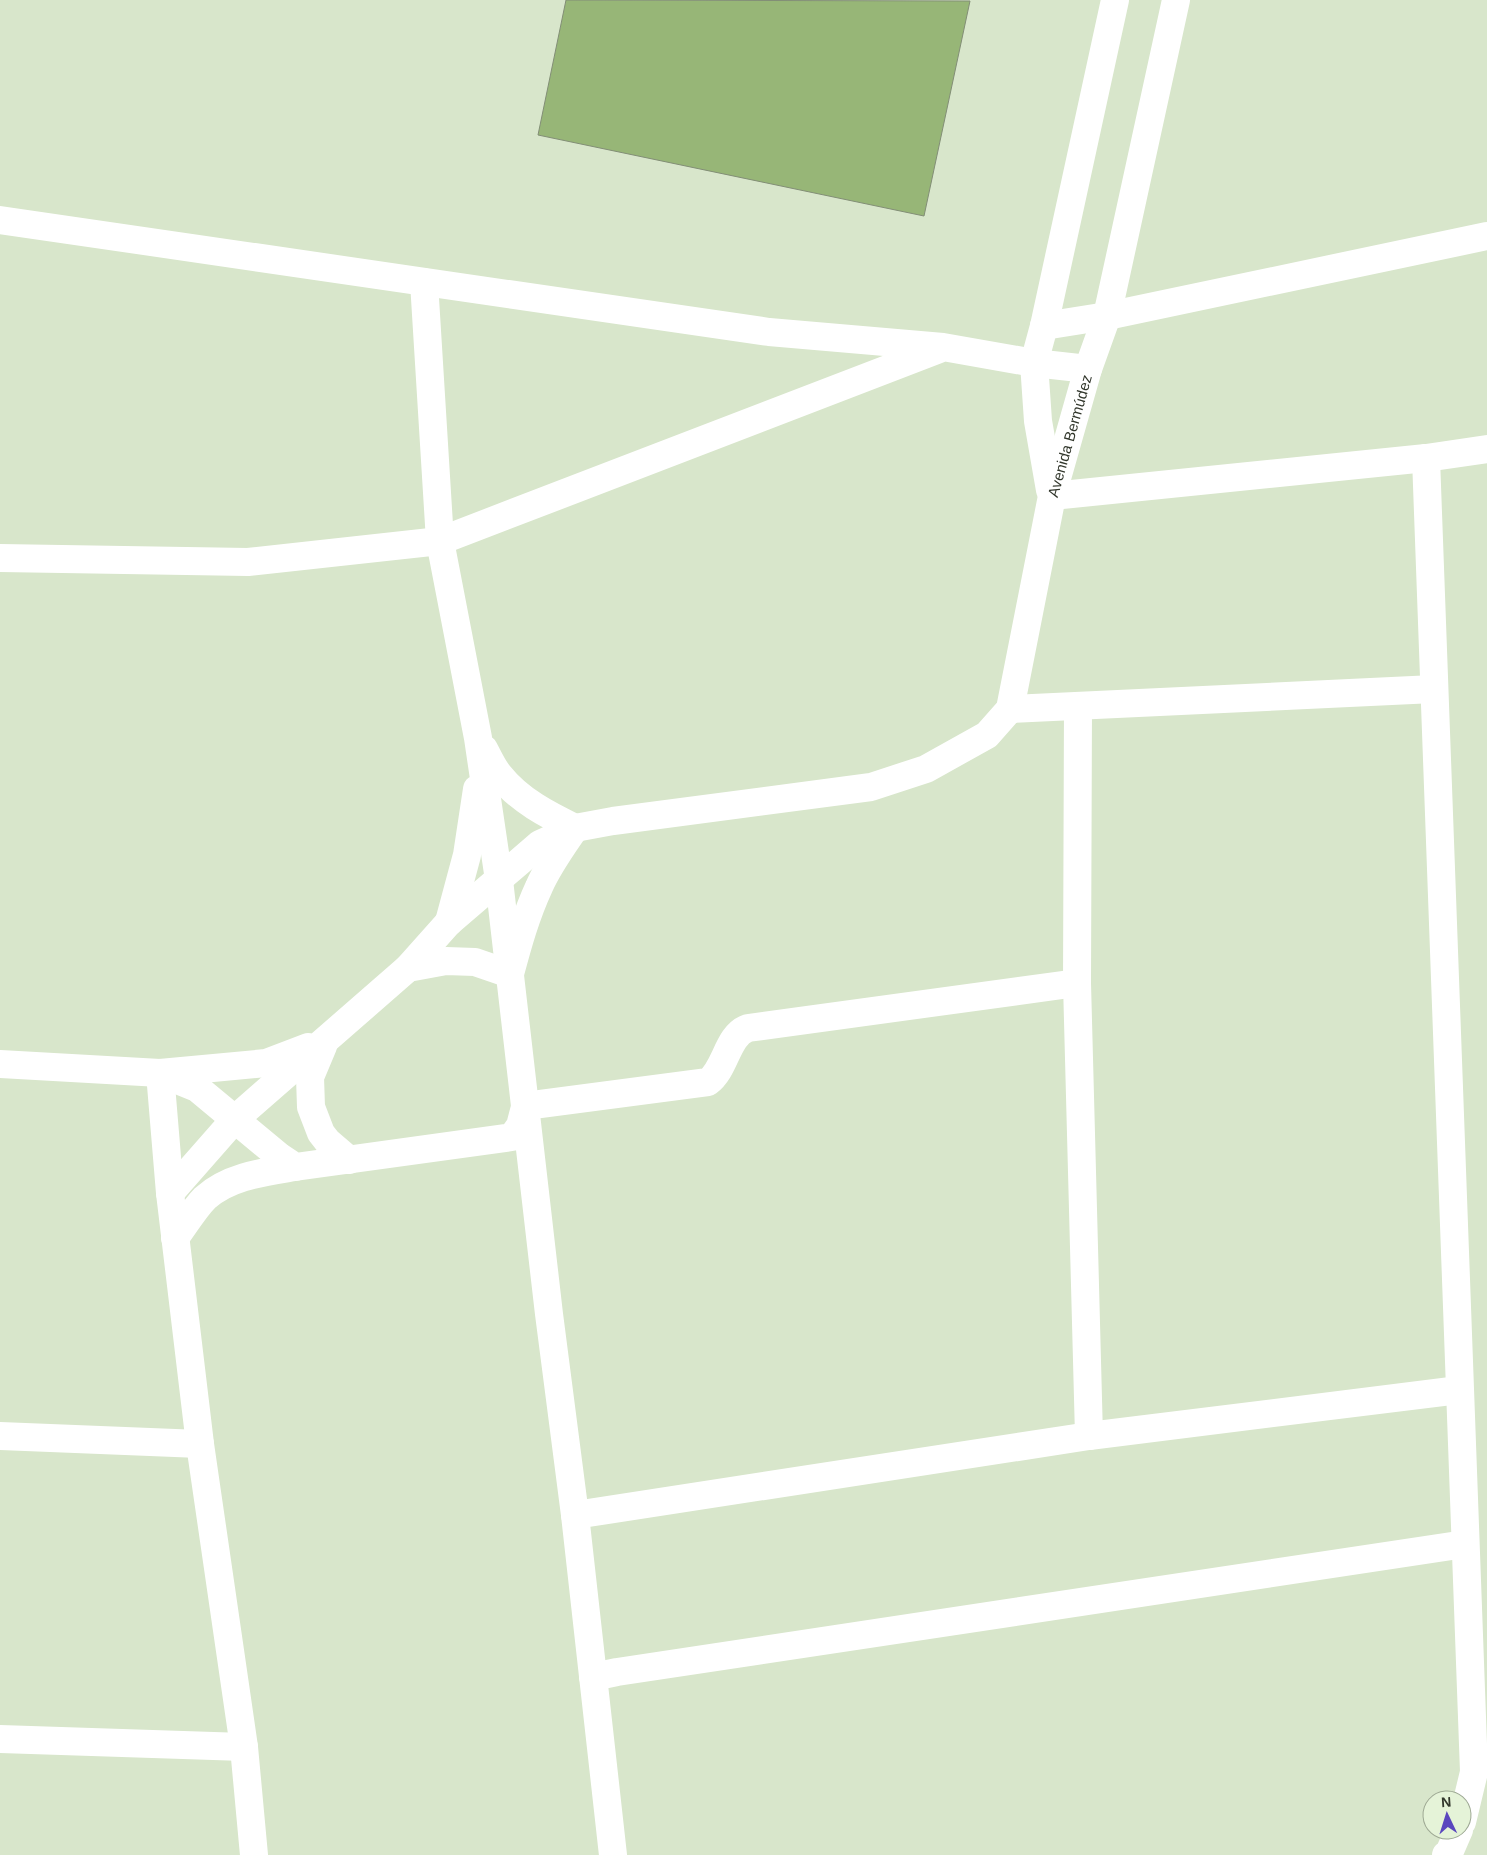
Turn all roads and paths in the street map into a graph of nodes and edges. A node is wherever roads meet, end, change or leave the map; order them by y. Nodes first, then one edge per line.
1 (1115, 0) edge
2 (1176, 0) edge
3 (0, 220) edge
4 (1487, 236) edge
5 (424, 282) junction
6 (1107, 316) junction
7 (1044, 326) junction
8 (943, 347) junction
9 (1034, 363) junction
10 (1088, 369) junction
11 (1487, 449) edge
12 (1426, 458) junction
13 (1052, 496) junction
14 (440, 541) junction
15 (0, 558) edge
16 (1434, 689) junction
17 (1078, 706) junction
18 (1010, 709) junction
19 (478, 738) junction
20 (575, 828) junction
21 (499, 880) junction
22 (449, 922) junction
23 (408, 968) junction
24 (510, 974) junction
25 (1077, 983) junction
26 (326, 1040) junction
27 (0, 1064) edge
28 (160, 1073) junction
29 (525, 1106) junction
30 (235, 1119) junction
31 (349, 1160) junction
32 (296, 1167) junction
33 (170, 1194) junction
34 (175, 1238) junction
35 (1459, 1390) junction
36 (0, 1436) edge
37 (1090, 1436) junction
38 (200, 1444) junction
39 (575, 1515) junction
40 (1465, 1544) junction
41 (593, 1678) junction
42 (0, 1738) edge
43 (244, 1747) junction
44 (1470, 1790) edge
45 (1454, 1840) edge
46 (254, 1855) edge
47 (613, 1855) edge
48 (1446, 1855) edge

1 - 7 street, Avenida Bermúdez
2 - 6 street, Avenida Bermúdez
3 - 5 street
4 - 6 street
5 - 8 street
5 - 14 street
6 - 7 street
6 - 10 street, Avenida Bermúdez
7 - 9 street, Avenida Bermúdez
8 - 9 street
8 - 14 street
9 - 10 street
9 - 13 street, Avenida Bermúdez
10 - 13 street, Avenida Bermúdez
11 - 12 street
12 - 13 street
12 - 16 street
13 - 18 street
14 - 15 street
14 - 19 street
16 - 17 street
16 - 35 street
17 - 18 street
17 - 25 street
18 - 20 street
19 - 20 street
19 - 21 street
19 - 22 street
20 - 21 street
20 - 24 street
21 - 22 street
21 - 24 street
22 - 23 street
23 - 24 street
23 - 26 street
24 - 29 street
25 - 29 street
25 - 37 street
26 - 28 street
26 - 30 street
26 - 31 street
27 - 28 street
28 - 30 street
28 - 33 street
29 - 31 street
29 - 39 street
30 - 32 street
30 - 33 street
31 - 32 street
32 - 34 street
33 - 34 street
34 - 38 street
35 - 37 street
35 - 40 street
36 - 38 street
37 - 39 street
38 - 43 street
39 - 41 street
40 - 41 street
40 - 44 street
41 - 47 street
42 - 43 street
43 - 46 street
45 - 48 street

